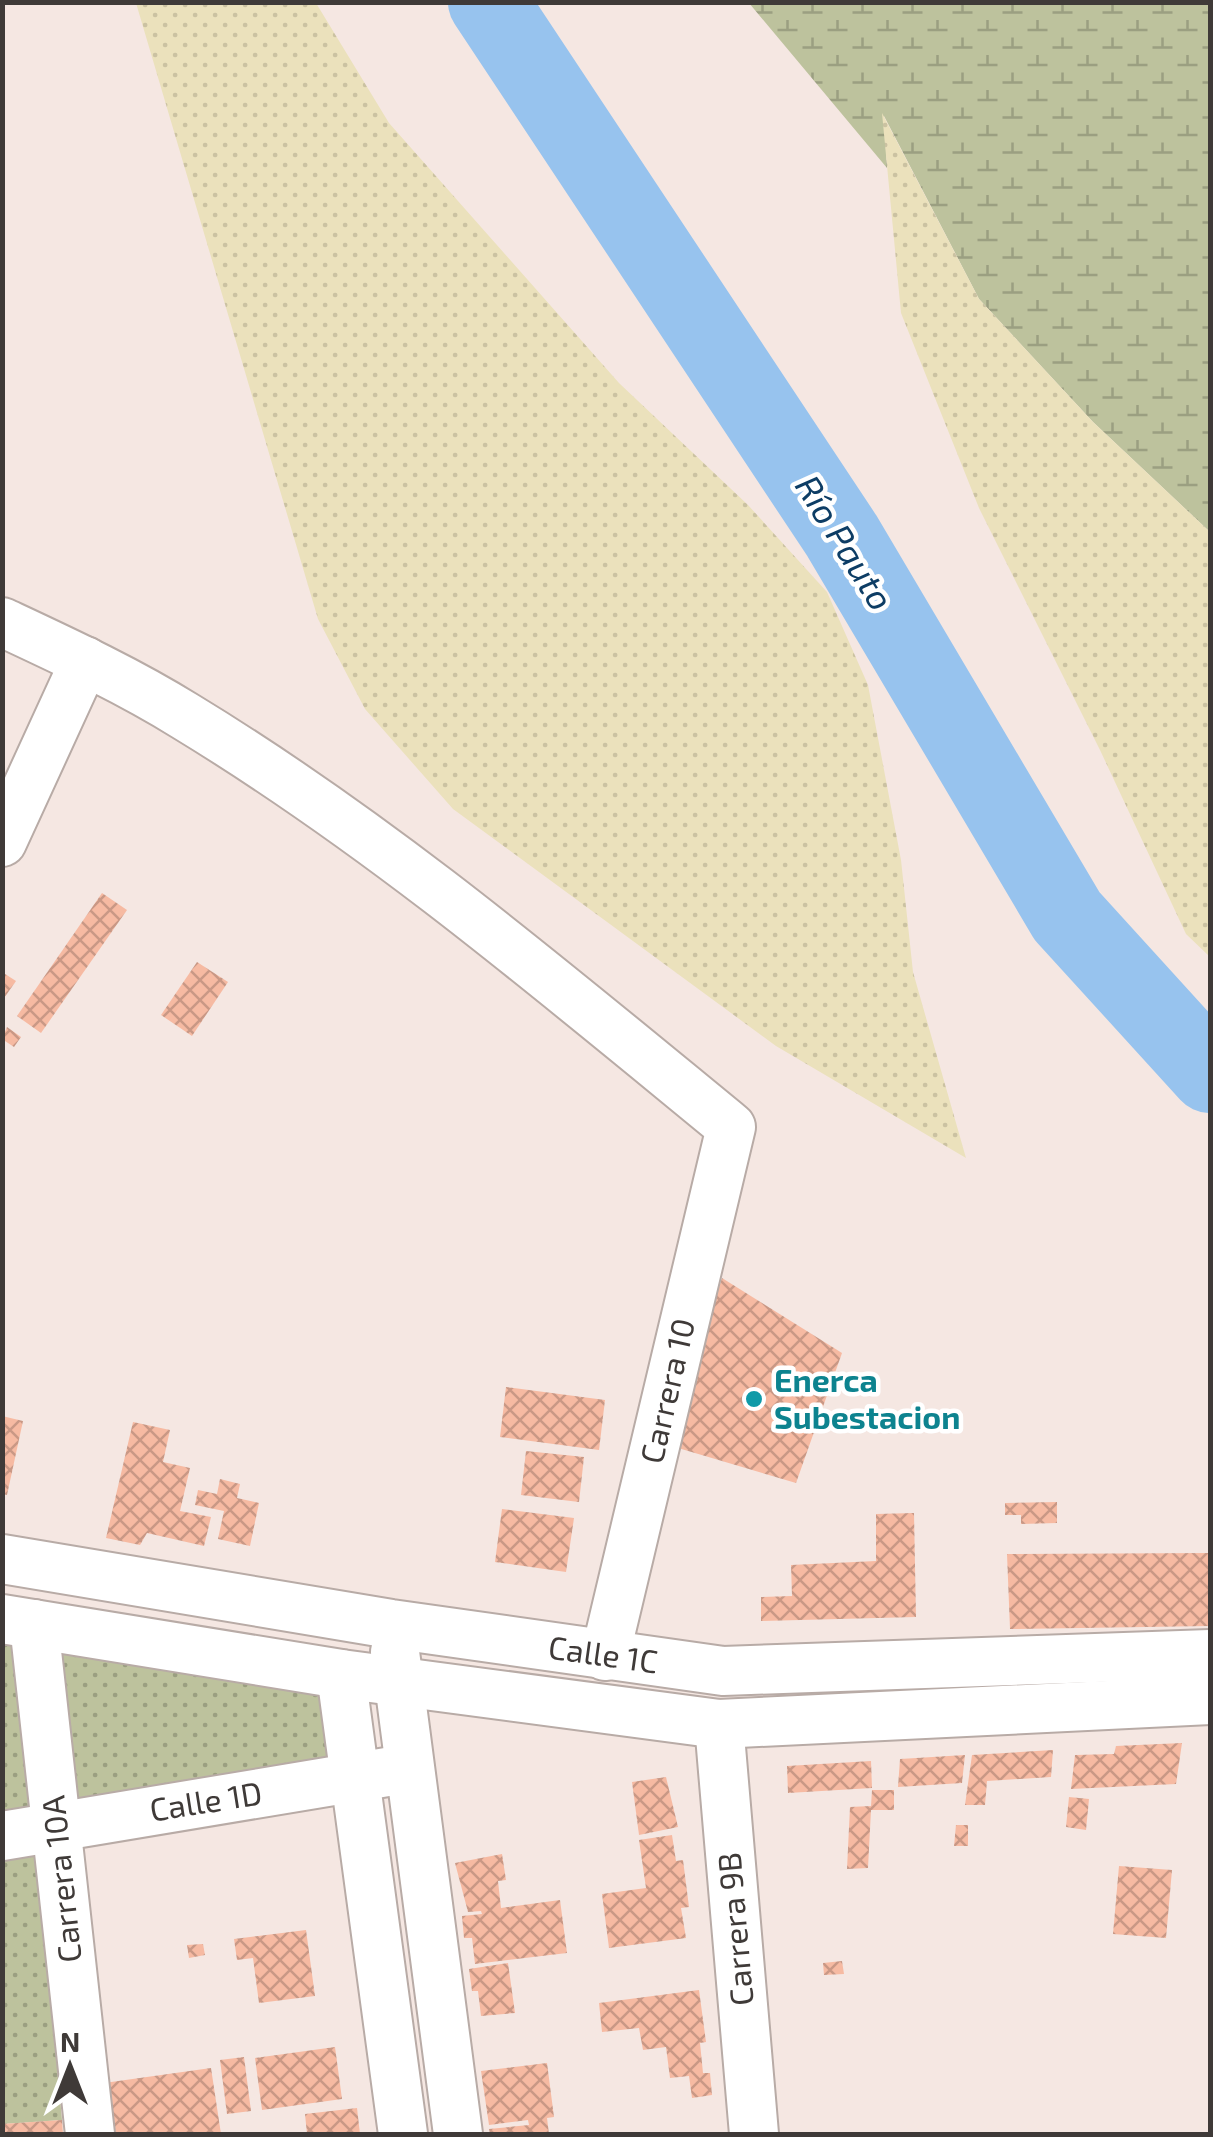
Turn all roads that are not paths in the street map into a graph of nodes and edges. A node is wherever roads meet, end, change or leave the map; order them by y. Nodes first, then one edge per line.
1 (2, 622) edge
2 (84, 661) junction
3 (2, 842) edge
4 (2, 1559) edge
5 (18, 1622) edge
6 (392, 1624) junction
7 (1210, 1654) edge
8 (605, 1656) junction
9 (341, 1674) junction
10 (400, 1682) junction
11 (1210, 1700) edge
12 (719, 1724) junction
13 (410, 1768) junction
14 (357, 1776) junction
15 (56, 1826) junction
16 (2, 1836) edge
17 (90, 2134) edge
18 (403, 2134) edge
19 (458, 2134) edge
20 (754, 2134) edge

1 - 2 street
2 - 3 street
2 - 8 street, Carrera 10
4 - 6 street, Calle 1C
5 - 9 street, Calle 1C
5 - 15 street, Carrera 10A
6 - 8 street, Calle 1C
6 - 10 street
7 - 8 street, Calle 1C
9 - 10 street, Calle 1C
9 - 14 street
10 - 12 street, Calle 1C
10 - 13 street
11 - 12 street, Calle 1C
12 - 20 street, Carrera 9B
13 - 14 street, Calle 1D
13 - 19 street
14 - 15 street, Calle 1D
14 - 18 street
15 - 16 street, Calle 1D
15 - 17 street, Carrera 10A

